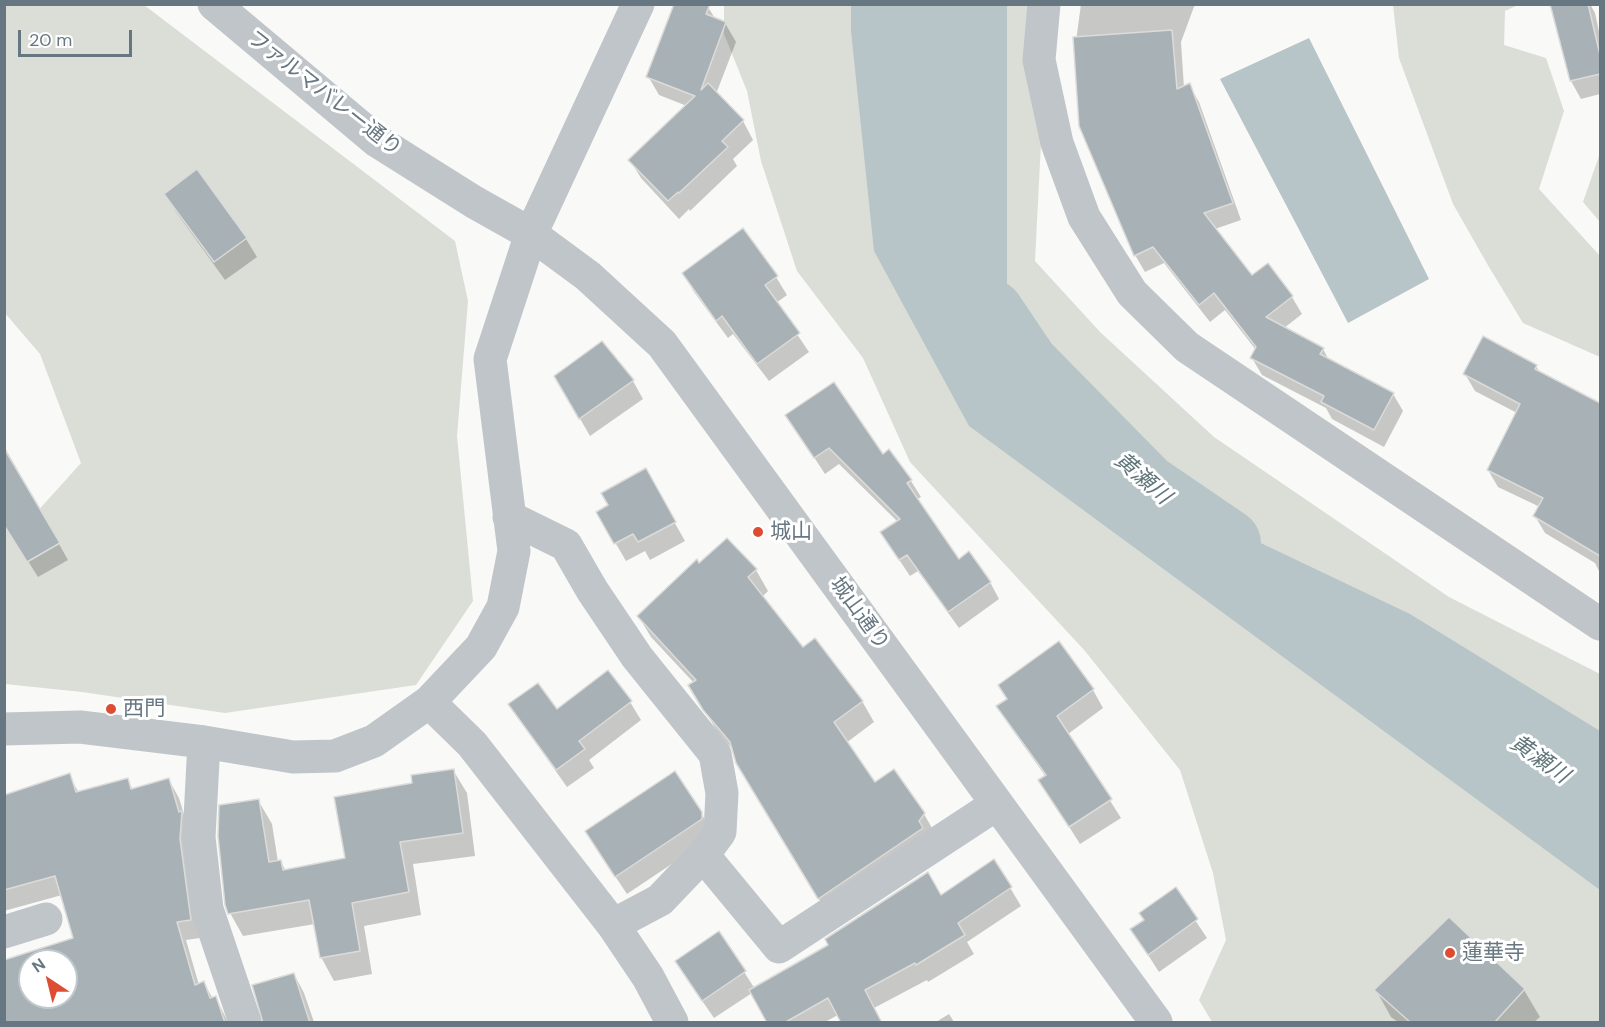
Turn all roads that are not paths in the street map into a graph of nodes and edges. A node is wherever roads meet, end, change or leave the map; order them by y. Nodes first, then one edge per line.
1 (214, 4) edge
2 (638, 4) edge
3 (1044, 4) edge
4 (531, 234) junction
5 (509, 517) junction
6 (1600, 624) edge
7 (429, 702) junction
8 (4, 729) edge
9 (204, 742) junction
10 (997, 804) junction
11 (703, 855) junction
12 (46, 920) dead end
13 (613, 925) junction
14 (4, 932) edge
15 (245, 1023) edge
16 (672, 1023) edge
17 (1156, 1023) edge

1 - 4 street, ファルマバレー通り
2 - 4 street
3 - 6 street
4 - 5 street
4 - 10 street, 城山通り
5 - 7 street
5 - 11 street
7 - 9 street
7 - 13 street
8 - 9 street
9 - 15 street
10 - 11 street
10 - 17 street, 城山通り
11 - 13 street
12 - 14 street
13 - 16 street

